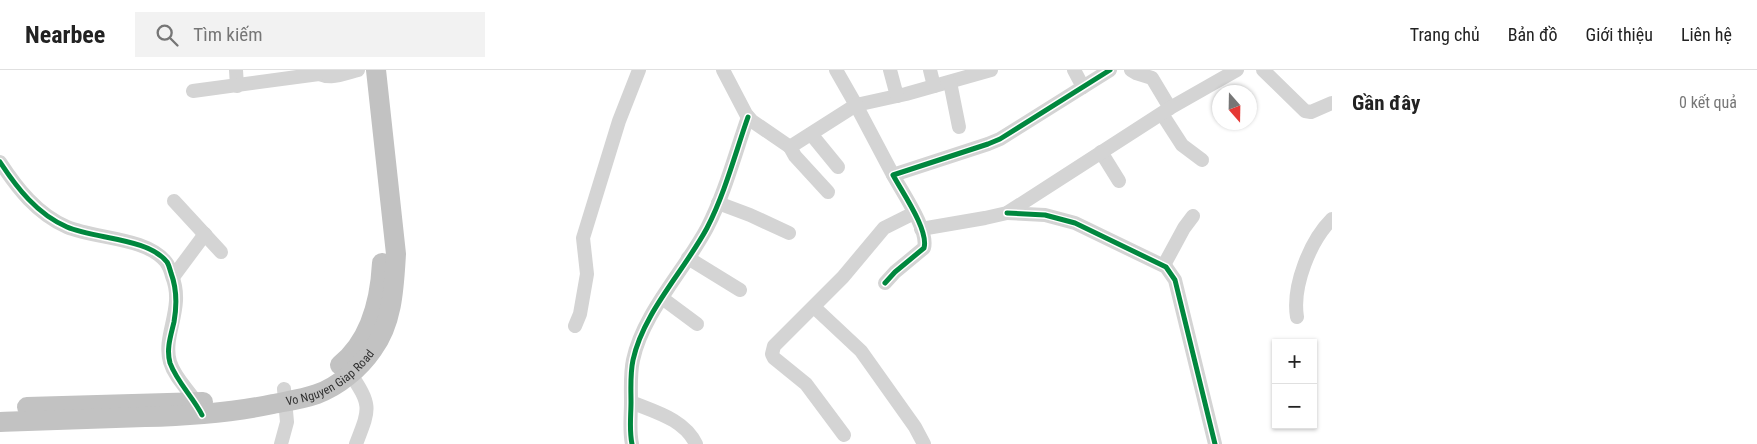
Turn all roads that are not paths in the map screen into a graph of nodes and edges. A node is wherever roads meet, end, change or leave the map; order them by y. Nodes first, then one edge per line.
1 (236, 70) edge
2 (358, 70) edge
3 (364, 70) edge
4 (376, 70) edge
5 (639, 70) edge
6 (723, 70) edge
7 (836, 70) edge
8 (890, 70) edge
9 (930, 70) edge
10 (989, 70) edge
11 (1074, 70) edge
12 (1110, 70) edge
13 (1131, 70) edge
14 (1237, 70) edge
15 (1263, 70) edge
16 (317, 72) edge
17 (950, 82) junction
18 (237, 86) junction
19 (934, 86) junction
20 (1083, 87) junction
21 (193, 91) dead end
22 (897, 96) junction
23 (1332, 103) edge
24 (856, 105) junction
25 (1166, 111) junction
26 (748, 117) junction
27 (959, 127) dead end
28 (811, 134) junction
29 (790, 147) junction
30 (1101, 152) junction
31 (1202, 160) dead end
32 (0, 162) edge
33 (838, 167) dead end
34 (893, 175) junction
35 (1119, 181) dead end
36 (828, 192) dead end
37 (174, 201) dead end
38 (718, 203) junction
39 (914, 213) junction
40 (1007, 213) junction
41 (1193, 216) dead end
42 (1332, 218) edge
43 (922, 229) junction
44 (789, 233) dead end
45 (205, 234) junction
46 (221, 252) dead end
47 (688, 258) junction
48 (1164, 265) junction
49 (173, 277) junction
50 (885, 283) dead end
51 (740, 290) dead end
52 (662, 298) junction
53 (814, 307) junction
54 (1297, 316) dead end
55 (697, 324) dead end
56 (575, 326) dead end
57 (350, 374) junction
58 (284, 396) junction
59 (631, 402) junction
60 (0, 408) edge
61 (199, 408) junction
62 (0, 422) edge
63 (844, 435) dead end
64 (280, 444) edge
65 (356, 444) edge
66 (632, 444) edge
67 (696, 444) edge
68 (924, 444) edge
69 (1215, 444) edge

1 - 18 street
2 - 16 street
3 - 58 highway, Vo Nguyen Giap Road
4 - 57 highway, Vo Nguyen Giap Road
5 - 56 street
6 - 26 street
7 - 24 street
8 - 22 street
9 - 19 street
10 - 17 street
11 - 20 street
12 - 20 street
13 - 25 street
14 - 25 street
15 - 23 street
16 - 18 street
17 - 19 street
17 - 27 street
18 - 21 street
19 - 22 street
20 - 34 street
22 - 24 street
24 - 28 street
24 - 34 street
25 - 30 street
25 - 31 street
26 - 29 street
26 - 38 street
28 - 29 street
28 - 33 street
29 - 36 street
30 - 35 street
30 - 40 street
32 - 49 street
34 - 39 street
37 - 45 street
38 - 44 street
38 - 47 street
39 - 43 street
39 - 53 street
40 - 43 street
40 - 48 street
41 - 48 street
42 - 54 street
43 - 50 street
45 - 46 street
45 - 49 street
47 - 51 street
47 - 52 street
48 - 69 street
49 - 61 street
52 - 55 street
52 - 59 street
53 - 63 street
53 - 68 street
57 - 58 highway, Vo Nguyen Giap Road
57 - 65 street
58 - 61 highway, Vo Nguyen Giap Road
58 - 64 street
59 - 66 street
59 - 67 street
60 - 61 highway, Vo Nguyen Giap Road
61 - 62 highway, Vo Nguyen Giap Road

